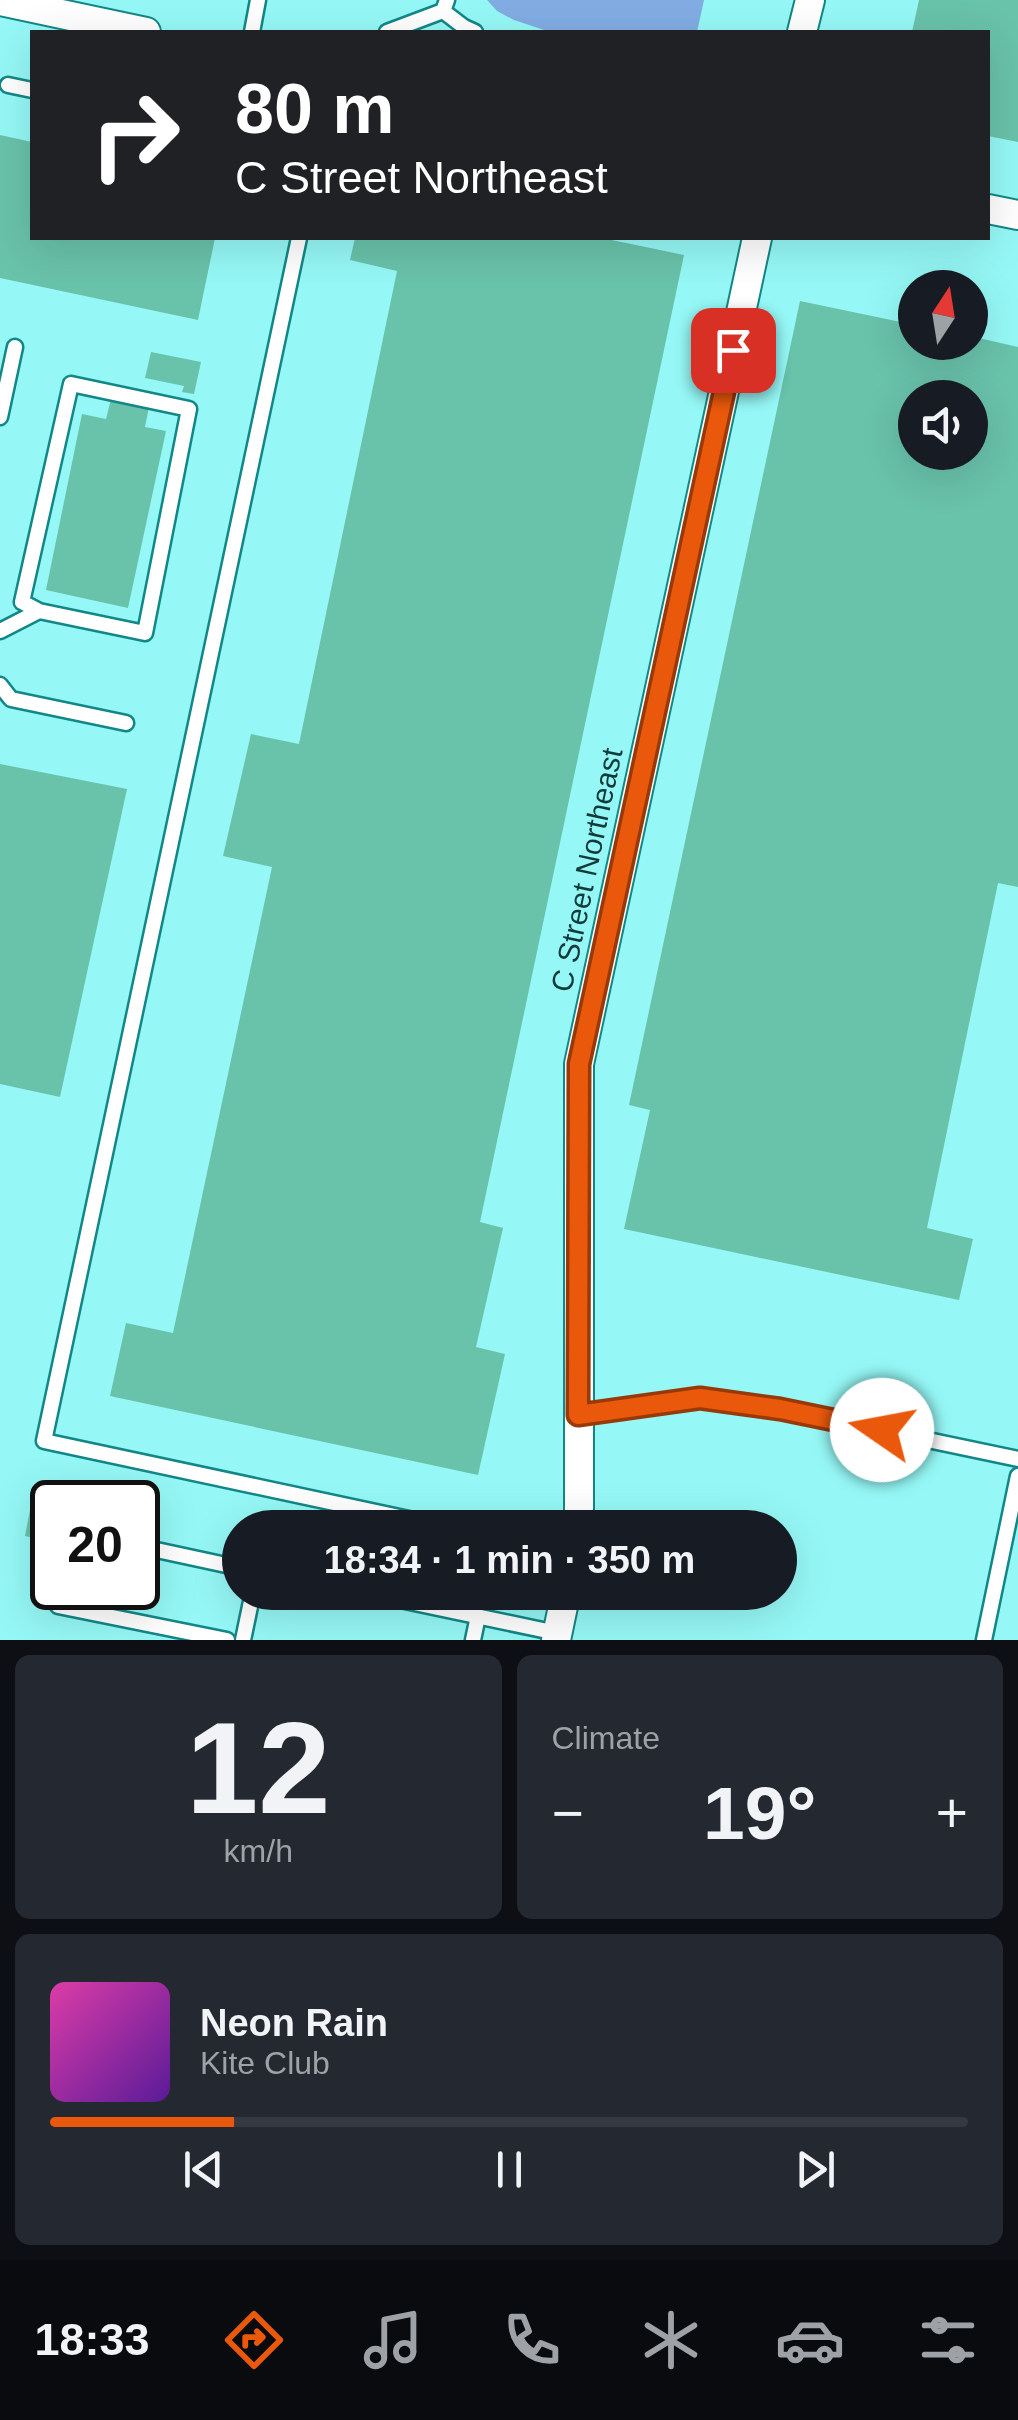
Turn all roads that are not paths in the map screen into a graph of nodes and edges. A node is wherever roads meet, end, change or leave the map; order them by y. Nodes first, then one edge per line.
1 (258, 0) edge
2 (810, 0) edge
3 (0, 2) edge
4 (445, 5) edge
5 (77, 9) edge
6 (130, 30) edge
7 (252, 30) edge
8 (391, 30) edge
9 (471, 30) edge
10 (802, 30) edge
11 (8, 85) dead end
12 (30, 90) edge
13 (990, 209) edge
14 (1018, 215) edge
15 (300, 240) edge
16 (757, 240) edge
17 (15, 347) dead end
18 (0, 418) edge
19 (39, 611) junction
20 (0, 631) edge
21 (0, 685) edge
22 (126, 723) dead end
23 (578, 1415) junction
24 (1018, 1458) edge
25 (1018, 1476) edge
26 (367, 1510) edge
27 (579, 1510) edge
28 (160, 1551) edge
29 (222, 1564) edge
30 (78, 1610) edge
31 (249, 1610) edge
32 (449, 1610) edge
33 (562, 1610) edge
34 (478, 1616) junction
35 (556, 1636) edge
36 (227, 1640) edge
37 (243, 1640) edge
38 (473, 1640) edge
39 (984, 1640) edge

1 - 7 lane
2 - 10 street
3 - 5 street
4 - 8 lane
4 - 9 lane
5 - 6 street
11 - 12 lane
13 - 14 street
15 - 26 lane
16 - 23 street, C Street Northeast
17 - 18 lane
19 - 19 lane
19 - 20 lane
21 - 22 lane
23 - 24 lane
23 - 27 street, C Street Northeast
25 - 39 lane
28 - 29 lane
30 - 36 lane
31 - 37 lane
32 - 34 lane
33 - 35 street
34 - 35 lane
34 - 38 lane

